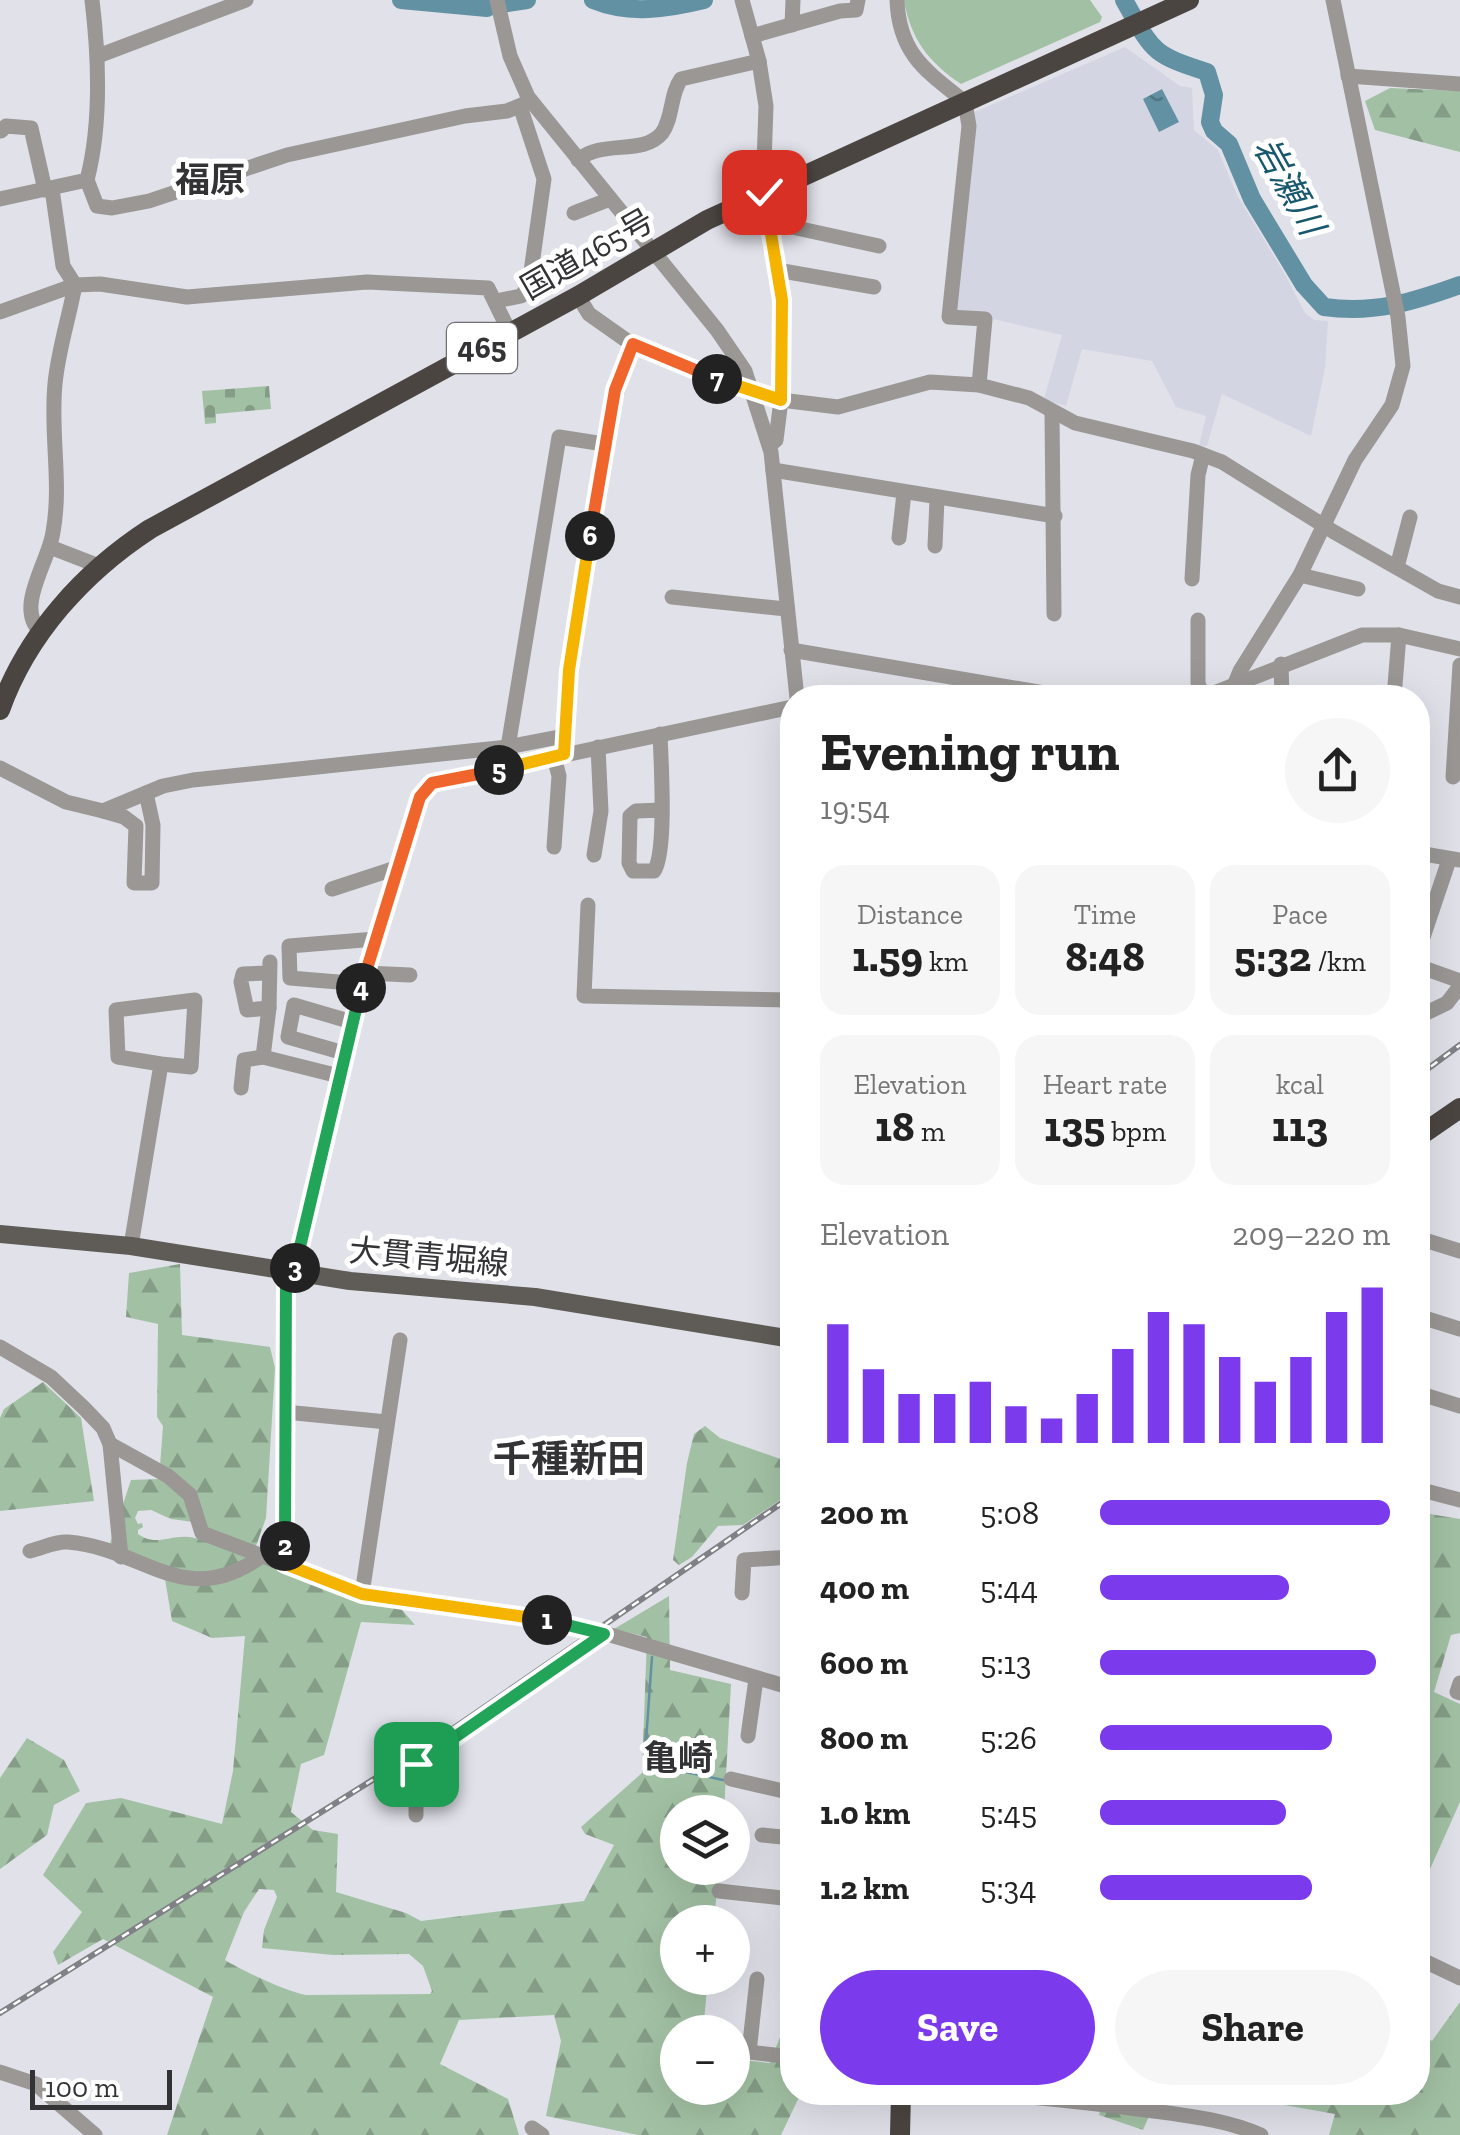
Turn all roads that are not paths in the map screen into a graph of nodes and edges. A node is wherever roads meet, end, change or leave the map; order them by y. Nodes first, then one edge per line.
1 (92, 0) edge
2 (246, 0) edge
3 (497, 0) edge
4 (742, 0) edge
5 (793, 0) edge
6 (858, 0) edge
7 (897, 0) edge
8 (1189, 0) edge
9 (1333, 0) edge
10 (792, 26) junction
11 (752, 36) junction
12 (98, 56) junction
13 (759, 60) junction
14 (1348, 76) junction
15 (1460, 84) edge
16 (965, 102) junction
17 (525, 103) junction
18 (1, 130) edge
19 (578, 160) junction
20 (87, 180) junction
21 (49, 190) junction
22 (764, 192) junction
23 (0, 199) edge
24 (610, 199) junction
25 (574, 213) dead end
26 (769, 222) junction
27 (879, 246) dead end
28 (652, 251) junction
29 (777, 270) junction
30 (76, 285) junction
31 (874, 287) dead end
32 (578, 296) junction
33 (496, 301) junction
34 (0, 312) edge
35 (510, 332) junction
36 (633, 344) junction
37 (980, 385) junction
38 (752, 392) junction
39 (781, 400) junction
40 (1052, 412) junction
41 (604, 444) junction
42 (770, 445) junction
43 (1203, 455) junction
44 (773, 470) junction
45 (904, 493) junction
46 (937, 499) junction
47 (1056, 516) junction
48 (1410, 517) dead end
49 (1322, 524) junction
50 (898, 538) dead end
51 (935, 546) dead end
52 (50, 547) junction
53 (99, 566) junction
54 (1397, 568) junction
55 (1300, 575) junction
56 (1192, 579) dead end
57 (1358, 588) dead end
58 (672, 597) dead end
59 (1460, 597) edge
60 (786, 608) junction
61 (1054, 614) dead end
62 (1198, 620) dead end
63 (41, 632) junction
64 (1398, 636) junction
65 (1460, 648) edge
66 (791, 650) junction
67 (1281, 664) junction
68 (1460, 665) edge
69 (795, 685) edge
70 (997, 685) edge
71 (1199, 685) edge
72 (1235, 685) edge
73 (1241, 685) edge
74 (1282, 685) edge
75 (1395, 685) edge
76 (1, 706) edge
77 (780, 709) edge
78 (660, 734) junction
79 (564, 736) junction
80 (508, 747) junction
81 (598, 747) junction
82 (559, 756) junction
83 (0, 768) edge
84 (1453, 777) dead end
85 (146, 793) junction
86 (661, 810) dead end
87 (103, 811) junction
88 (554, 847) dead end
89 (594, 855) dead end
90 (1454, 860) edge
91 (396, 868) junction
92 (332, 889) dead end
93 (588, 905) dead end
94 (1430, 921) edge
95 (376, 939) junction
96 (1430, 971) edge
97 (410, 975) dead end
98 (364, 978) junction
99 (1460, 983) edge
100 (780, 1000) edge
101 (269, 1008) junction
102 (1430, 1011) edge
103 (352, 1022) junction
104 (344, 1053) junction
105 (263, 1057) junction
106 (161, 1064) junction
107 (339, 1076) junction
108 (241, 1088) dead end
109 (1460, 1108) edge
110 (1430, 1129) edge
111 (0, 1234) edge
112 (1430, 1242) edge
113 (132, 1246) junction
114 (1460, 1251) edge
115 (290, 1273) junction
116 (1430, 1320) edge
117 (1460, 1329) edge
118 (780, 1337) edge
119 (400, 1340) dead end
120 (0, 1348) edge
121 (1430, 1397) edge
122 (1460, 1406) edge
123 (285, 1412) junction
124 (387, 1422) junction
125 (110, 1444) junction
126 (1430, 1492) edge
127 (1460, 1500) edge
128 (30, 1551) dead end
129 (121, 1556) junction
130 (262, 1556) junction
131 (780, 1557) edge
132 (285, 1564) junction
133 (742, 1592) dead end
134 (362, 1594) junction
135 (604, 1634) junction
136 (756, 1679) junction
137 (1460, 1684) edge
138 (780, 1685) edge
139 (1460, 1693) edge
140 (748, 1736) dead end
141 (731, 1780) dead end
142 (780, 1790) edge
143 (416, 1816) dead end
144 (762, 1835) dead end
145 (780, 1837) edge
146 (718, 1891) dead end
147 (780, 1898) edge
148 (1430, 1964) edge
149 (1460, 1978) edge
150 (757, 1979) dead end
151 (749, 2015) edge
152 (750, 2052) edge
153 (780, 2056) edge
154 (0, 2072) edge
155 (901, 2105) edge
156 (1108, 2105) edge
157 (95, 2135) edge
158 (900, 2135) edge
159 (1260, 2135) edge

1 - 12 street
2 - 12 street
3 - 17 street
4 - 11 street
5 - 10 street
6 - 10 street
7 - 16 street
8 - 16 highway, 国道465号 / 465
9 - 14 street
10 - 11 street
11 - 13 street
12 - 20 street
13 - 19 street
13 - 22 street
14 - 15 street
14 - 49 street
16 - 22 highway, 国道465号 / 465
16 - 37 street
17 - 19 street
17 - 20 street
17 - 33 street
18 - 21 street
19 - 24 street
20 - 21 street
21 - 23 street
21 - 30 street
22 - 26 street
22 - 28 highway, 国道465号 / 465
24 - 25 street
24 - 28 street
26 - 27 street
26 - 29 street
28 - 32 highway, 国道465号 / 465
28 - 38 street
29 - 31 street
29 - 39 street
30 - 33 street
30 - 34 street
30 - 52 street
32 - 35 highway, 国道465号 / 465
32 - 36 street
33 - 35 street
35 - 53 highway, 国道465号 / 465
36 - 38 street
36 - 41 street
37 - 39 street
37 - 40 street
38 - 39 street
38 - 42 street
39 - 42 street
40 - 43 street
40 - 47 street
41 - 79 street
41 - 80 street
42 - 44 street
43 - 49 street
43 - 56 street
44 - 45 street
44 - 60 street
45 - 46 street
45 - 50 street
46 - 47 street
46 - 51 street
47 - 61 street
48 - 54 street
49 - 54 street
49 - 55 street
52 - 53 street
52 - 63 street
53 - 63 highway, 国道465号 / 465
54 - 59 street
55 - 57 street
55 - 72 street
58 - 60 street
60 - 66 street
62 - 71 street
63 - 76 highway, 国道465号 / 465
64 - 65 street
64 - 67 street
64 - 75 street
66 - 69 street
66 - 70 street
67 - 73 street
67 - 74 street
68 - 84 street
77 - 78 street
78 - 81 street
78 - 86 street
79 - 80 street
79 - 82 street
80 - 85 street
81 - 82 street
81 - 89 street
82 - 88 street
82 - 91 street
83 - 87 street
85 - 87 street
85 - 87 street
90 - 94 street
91 - 92 street
91 - 95 street
93 - 100 street
95 - 98 street
95 - 98 street
96 - 99 street
97 - 98 street
98 - 103 street
99 - 102 street
101 - 101 street
101 - 105 street
103 - 104 street
103 - 104 street
104 - 107 street
105 - 107 street
105 - 108 street
106 - 106 street
106 - 113 street
107 - 115 street
109 - 110 highway
111 - 113 main road, 大貫青堀線
112 - 114 street
113 - 115 main road, 大貫青堀線
115 - 118 main road, 大貫青堀線
115 - 123 street
116 - 117 street
119 - 124 street
120 - 125 street
121 - 122 street
123 - 124 street
123 - 132 street
124 - 134 street
125 - 129 street
125 - 130 street
126 - 127 street
128 - 129 street
129 - 130 street
130 - 132 street
131 - 133 street
132 - 134 street
134 - 135 street
135 - 136 street
135 - 143 street
136 - 138 street
136 - 140 street
137 - 139 street
141 - 142 street
144 - 145 street
146 - 147 street
148 - 149 street
150 - 151 street
152 - 153 street
154 - 157 street
155 - 158 highway
156 - 159 street

